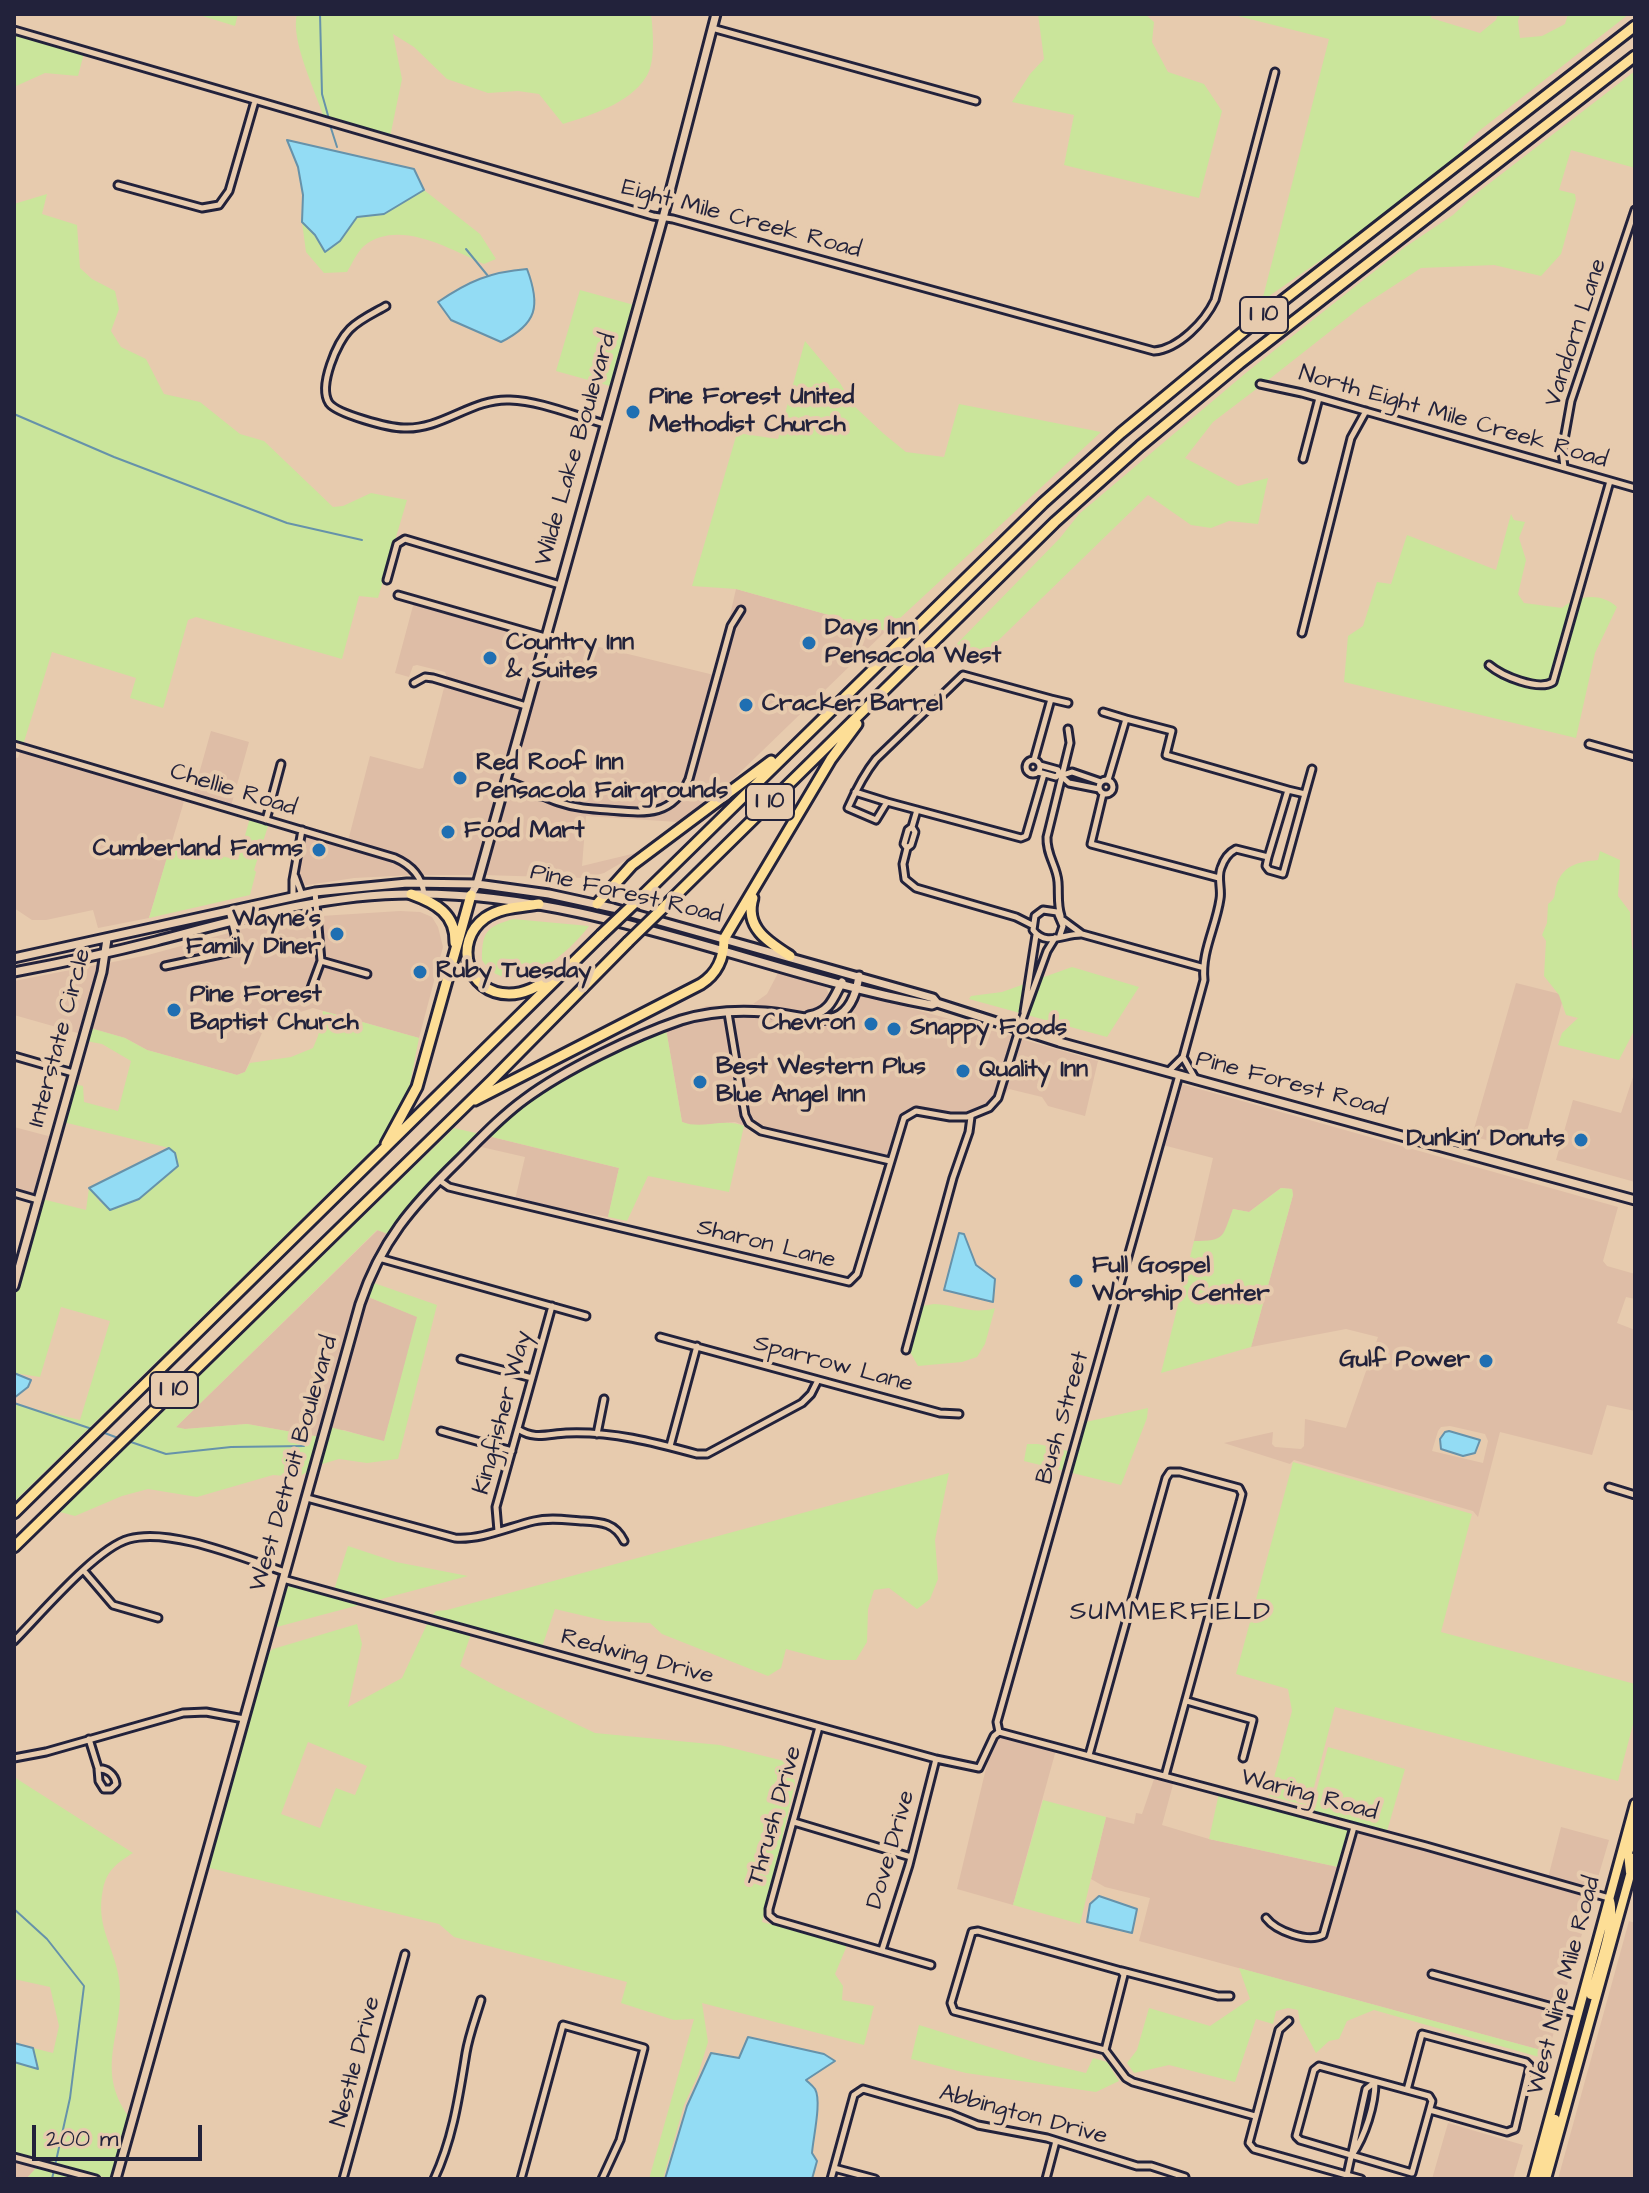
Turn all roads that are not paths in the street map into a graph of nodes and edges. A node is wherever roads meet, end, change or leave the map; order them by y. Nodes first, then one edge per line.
1 (716, 14) edge
2 (1635, 26) edge
3 (712, 28) junction
4 (14, 30) edge
5 (1635, 56) edge
6 (1275, 72) dead end
7 (255, 101) junction
8 (976, 101) dead end
9 (118, 185) dead end
10 (1635, 210) edge
11 (663, 218) junction
12 (386, 306) dead end
13 (1260, 384) dead end
14 (1319, 398) junction
15 (1366, 411) junction
16 (605, 424) junction
17 (1303, 459) dead end
18 (1564, 468) junction
19 (1610, 481) junction
20 (1635, 488) edge
21 (387, 580) dead end
22 (560, 585) junction
23 (398, 595) dead end
24 (741, 610) dead end
25 (1302, 633) dead end
26 (545, 637) junction
27 (1489, 665) dead end
28 (414, 683) dead end
29 (875, 699) junction
30 (1051, 699) junction
31 (1068, 703) dead end
32 (526, 706) junction
33 (1103, 712) dead end
34 (1126, 719) junction
35 (1068, 729) dead end
36 (1589, 744) dead end
37 (14, 745) edge
38 (794, 746) junction
39 (1635, 757) edge
40 (281, 764) dead end
41 (1039, 768) junction
42 (1312, 769) dead end
43 (1061, 775) junction
44 (504, 785) junction
45 (1103, 786) junction
46 (1288, 790) junction
47 (855, 792) junction
48 (1305, 794) junction
49 (887, 802) junction
50 (917, 810) junction
51 (266, 820) junction
52 (302, 830) junction
53 (1268, 857) junction
54 (295, 871) junction
55 (761, 878) junction
56 (1219, 878) junction
57 (423, 883) junction
58 (477, 884) junction
59 (315, 892) junction
60 (411, 894) junction
61 (424, 894) junction
62 (302, 895) junction
63 (471, 895) junction
64 (293, 896) junction
65 (1057, 896) junction
66 (316, 903) junction
67 (539, 904) junction
68 (597, 904) junction
69 (229, 909) junction
70 (1043, 910) junction
71 (1035, 916) junction
72 (1016, 917) junction
73 (1062, 918) junction
74 (232, 920) junction
75 (1032, 925) junction
76 (1082, 934) junction
77 (1036, 935) junction
78 (1058, 937) junction
79 (107, 939) junction
80 (724, 939) junction
81 (724, 950) junction
82 (107, 953) junction
83 (790, 956) junction
84 (14, 958) edge
85 (453, 959) junction
86 (321, 961) junction
87 (165, 966) dead end
88 (1201, 967) junction
89 (570, 968) junction
90 (14, 972) edge
91 (848, 973) junction
92 (367, 974) dead end
93 (859, 976) junction
94 (821, 978) junction
95 (841, 983) junction
96 (857, 988) junction
97 (834, 998) junction
98 (307, 999) dead end
99 (937, 1003) junction
100 (728, 1013) junction
101 (802, 1017) junction
102 (1023, 1017) junction
103 (1020, 1030) junction
104 (14, 1056) edge
105 (1183, 1057) junction
106 (1168, 1072) junction
107 (73, 1073) junction
108 (1179, 1075) junction
109 (1196, 1080) junction
110 (459, 1112) junction
111 (971, 1117) junction
112 (378, 1156) junction
113 (890, 1161) junction
114 (439, 1180) junction
115 (14, 1193) edge
116 (38, 1200) junction
117 (1635, 1200) edge
118 (378, 1258) junction
119 (14, 1286) edge
120 (552, 1306) junction
121 (586, 1316) dead end
122 (660, 1337) dead end
123 (697, 1346) junction
124 (906, 1350) dead end
125 (461, 1359) dead end
126 (532, 1378) junction
127 (818, 1380) junction
128 (604, 1399) dead end
129 (959, 1414) dead end
130 (518, 1429) junction
131 (441, 1431) dead end
132 (597, 1434) junction
133 (670, 1446) junction
134 (512, 1451) junction
135 (1609, 1487) dead end
136 (1635, 1495) edge
137 (307, 1498) junction
138 (14, 1513) edge
139 (498, 1531) junction
140 (624, 1541) dead end
141 (14, 1547) edge
142 (84, 1571) junction
143 (284, 1576) junction
144 (158, 1618) dead end
145 (14, 1641) edge
146 (1187, 1701) junction
147 (244, 1719) junction
148 (819, 1727) junction
149 (999, 1732) junction
150 (89, 1739) junction
151 (1089, 1755) junction
152 (14, 1758) edge
153 (1243, 1758) dead end
154 (936, 1759) junction
155 (981, 1767) joint
156 (98, 1768) junction
157 (1165, 1776) junction
158 (1635, 1804) edge
159 (794, 1822) junction
160 (1354, 1827) junction
161 (1635, 1830) edge
162 (911, 1857) junction
163 (1635, 1857) edge
164 (1633, 1874) edge
165 (1609, 1898) junction
166 (1266, 1918) dead end
167 (882, 1950) junction
168 (405, 1954) dead end
169 (931, 1965) dead end
170 (1121, 1971) junction
171 (1432, 1974) dead end
172 (1230, 1996) dead end
173 (481, 2000) dead end
174 (1594, 2007) junction
175 (1579, 2014) junction
176 (1289, 2021) dead end
177 (1102, 2050) junction
178 (1375, 2082) junction
179 (1407, 2090) junction
180 (1553, 2107) junction
181 (1430, 2110) junction
182 (1255, 2116) junction
183 (1056, 2141) junction
184 (1352, 2155) junction
185 (14, 2157) edge
186 (834, 2168) junction
187 (1347, 2175) junction
188 (1411, 2176) edge
189 (1185, 2177) dead end
190 (96, 2179) edge
191 (116, 2179) edge
192 (343, 2179) edge
193 (434, 2179) edge
194 (521, 2179) edge
195 (602, 2179) edge
196 (831, 2179) edge
197 (875, 2179) edge
198 (1046, 2179) edge
199 (1361, 2179) edge
200 (1533, 2179) edge
201 (1540, 2179) edge
202 (1546, 2179) edge

1 - 3 street, Wilde Lake Boulevard
2 - 38 highway, I 10
3 - 8 street
3 - 11 street, Wilde Lake Boulevard
4 - 7 street, Eight Mile Creek Road
5 - 29 highway, I 10
6 - 11 street, Eight Mile Creek Road
7 - 9 street
7 - 11 street, Eight Mile Creek Road
10 - 18 street, Vandorn Lane
11 - 16 street, Wilde Lake Boulevard
12 - 16 street
13 - 14 street, North Eight Mile Creek Road
14 - 15 street, North Eight Mile Creek Road
14 - 17 street
15 - 18 street, North Eight Mile Creek Road
15 - 25 street
16 - 22 street, Wilde Lake Boulevard
18 - 19 street, North Eight Mile Creek Road
19 - 20 street, North Eight Mile Creek Road
19 - 27 street
21 - 22 street
22 - 26 street, Wilde Lake Boulevard
23 - 26 street
24 - 44 street
26 - 32 street, Wilde Lake Boulevard
28 - 32 street
29 - 55 highway
29 - 110 highway, I 10, bridge
30 - 31 street
30 - 41 street
30 - 47 street
32 - 44 street, Wilde Lake Boulevard
33 - 34 street
34 - 45 street
34 - 46 street
35 - 43 street
36 - 39 street
37 - 51 street, Chellie Road
38 - 68 highway
38 - 89 highway, I 10, bridge
40 - 51 street
41 - 43 street
41 - 50 street
42 - 48 street
43 - 45 street
43 - 45 street
43 - 65 street
44 - 58 street, Wilde Lake Boulevard
45 - 56 street
46 - 48 street
46 - 53 street
47 - 49 street
47 - 49 street
48 - 53 street
49 - 50 street
50 - 72 street
51 - 52 street, Chellie Road
52 - 54 street
52 - 57 street, Chellie Road
53 - 56 street
54 - 62 street
54 - 64 street
55 - 80 highway
55 - 83 highway
56 - 88 street
57 - 58 street, Pine Forest Road
57 - 59 street, Pine Forest Road
57 - 61 street
58 - 63 street, Wilde Lake Boulevard
58 - 68 street, Pine Forest Road
59 - 62 street, Pine Forest Road
59 - 66 street
60 - 61 street, Pine Forest Road
60 - 66 street, Pine Forest Road
60 - 85 highway
61 - 63 street, Pine Forest Road
62 - 64 street, Pine Forest Road
63 - 67 street, Pine Forest Road
63 - 85 highway
64 - 69 street, Pine Forest Road
65 - 70 street
65 - 73 street
66 - 74 street, Pine Forest Road
66 - 86 street
67 - 81 street, Pine Forest Road
67 - 89 highway
68 - 80 street, Pine Forest Road
69 - 74 street
69 - 79 street, Pine Forest Road
70 - 71 street
70 - 73 street
71 - 72 street
71 - 75 street
72 - 75 street
73 - 76 street
73 - 78 street
74 - 82 street, Pine Forest Road
74 - 87 street
75 - 77 street
76 - 78 street
76 - 88 street
77 - 78 street
77 - 102 street
78 - 102 street
79 - 82 street, Interstate Circle
79 - 84 street, Pine Forest Road
80 - 81 highway
80 - 83 street, Pine Forest Road
81 - 94 street, Pine Forest Road
81 - 110 highway
82 - 90 street, Pine Forest Road
82 - 107 street, Interstate Circle
83 - 91 street, Pine Forest Road
85 - 112 highway
86 - 92 street
86 - 98 street
88 - 105 street
89 - 112 highway, I 10
91 - 93 street, Pine Forest Road
91 - 95 street
93 - 96 street
93 - 99 street, Pine Forest Road
94 - 95 street, Pine Forest Road
94 - 97 street
95 - 96 street, Pine Forest Road
95 - 97 street
96 - 99 street, Pine Forest Road
96 - 101 street, West Detroit Boulevard
97 - 101 street
99 - 103 street, Pine Forest Road
100 - 101 street, West Detroit Boulevard
100 - 113 street
100 - 114 street, West Detroit Boulevard
102 - 103 street
103 - 106 street, Pine Forest Road
103 - 111 street
104 - 107 street
105 - 106 street
105 - 109 street
106 - 108 street, Pine Forest Road
107 - 116 street, Interstate Circle
108 - 109 street, Pine Forest Road
108 - 149 street, Bush Street
109 - 117 street, Pine Forest Road
110 - 141 highway, I 10
111 - 113 street, Sharon Lane
111 - 124 street
112 - 138 highway, I 10
113 - 114 street, Sharon Lane
114 - 118 street, West Detroit Boulevard
115 - 116 street
116 - 119 street, Interstate Circle
118 - 120 street, Kingfisher Way
118 - 137 street, West Detroit Boulevard
120 - 121 street, Kingfisher Way
120 - 126 street, Kingfisher Way
122 - 123 street, Sparrow Lane
123 - 127 street, Sparrow Lane
123 - 133 street
125 - 126 street
126 - 130 street, Kingfisher Way
127 - 129 street, Sparrow Lane
127 - 133 street
128 - 132 street
130 - 132 street
130 - 134 street, Kingfisher Way
131 - 134 street
132 - 133 street
134 - 139 street, Kingfisher Way
135 - 136 street
137 - 139 street
137 - 143 street, West Detroit Boulevard
139 - 140 street
142 - 143 street, Redwing Drive
142 - 144 street
142 - 145 street, Redwing Drive
143 - 147 street, West Detroit Boulevard
143 - 148 street, Redwing Drive
146 - 151 street
146 - 153 street
146 - 157 street
147 - 150 street
147 - 191 street, West Detroit Boulevard
148 - 154 street, Redwing Drive
148 - 159 street, Thrush Drive
149 - 151 street, Waring Road
149 - 155 street, Bush Street
150 - 152 street
150 - 156 street
151 - 157 street, Waring Road
154 - 155 street, Redwing Drive
154 - 162 street, Dove Drive
156 - 156 street
157 - 160 street, Waring Road
158 - 165 main road, West Nine Mile Road
159 - 162 street
159 - 167 street, Thrush Drive
160 - 165 street, Waring Road
160 - 166 street
161 - 164 main road
162 - 167 street, Dove Drive
163 - 164 main road, West Nine Mile Road
164 - 174 main road, West Nine Mile Road
165 - 174 main road
165 - 175 main road, West Nine Mile Road
167 - 169 street
168 - 192 street, Nestle Drive
170 - 172 street
170 - 177 street
170 - 177 street
171 - 175 street
173 - 193 street
174 - 202 main road, West Nine Mile Road
175 - 180 main road, West Nine Mile Road
176 - 182 street
177 - 182 street
178 - 179 street
178 - 184 street
178 - 184 street
179 - 181 street
179 - 181 street
180 - 200 main road, West Nine Mile Road
180 - 201 main road
181 - 188 street
182 - 187 street
183 - 186 street, Abbington Drive
183 - 189 street, Abbington Drive
183 - 198 street
184 - 187 street
184 - 188 street
185 - 190 street
186 - 196 street
186 - 197 street
187 - 199 street
194 - 195 street

